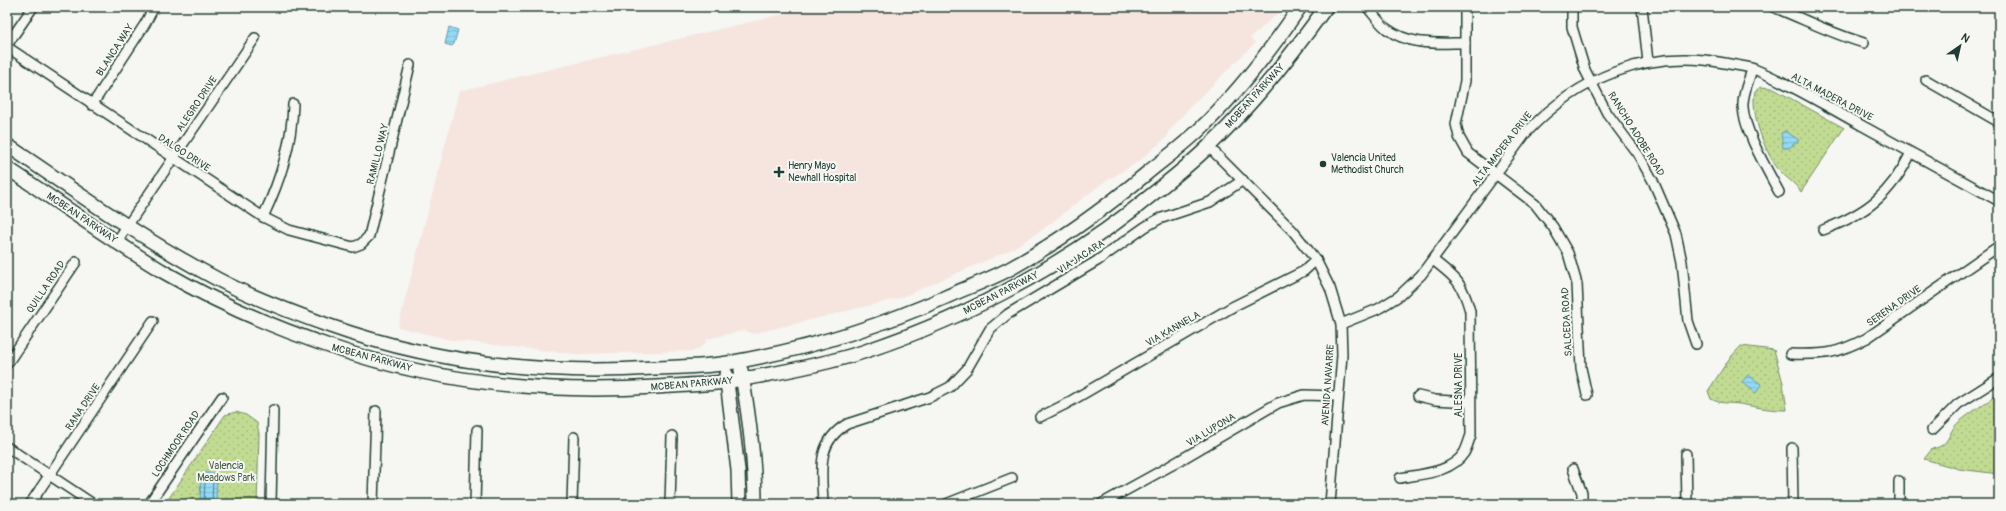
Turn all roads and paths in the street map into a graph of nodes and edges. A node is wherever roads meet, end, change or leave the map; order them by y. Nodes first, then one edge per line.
1 (32, 7) edge
2 (154, 7) edge
3 (1300, 7) edge
4 (1326, 7) edge
5 (1465, 7) edge
6 (1572, 7) edge
7 (1642, 7) edge
8 (1773, 7) edge
9 (1368, 8) dead end
10 (255, 38) dead end
11 (1465, 43) junction
12 (1864, 43) dead end
13 (7, 46) edge
14 (1648, 62) junction
15 (410, 66) dead end
16 (1752, 69) junction
17 (1926, 80) dead end
18 (1591, 82) junction
19 (293, 104) dead end
20 (92, 105) junction
21 (1999, 122) edge
22 (7, 145) edge
23 (1209, 147) junction
24 (1912, 153) junction
25 (173, 159) junction
26 (7, 168) edge
27 (1496, 173) junction
28 (1242, 180) junction
29 (1779, 192) dead end
30 (1999, 201) edge
31 (263, 217) junction
32 (128, 226) junction
33 (1824, 230) dead end
34 (117, 241) junction
35 (361, 244) joint
36 (1999, 246) edge
37 (1316, 260) junction
38 (1433, 260) junction
39 (76, 262) dead end
40 (153, 321) dead end
41 (1342, 324) junction
42 (1696, 344) dead end
43 (1790, 354) dead end
44 (739, 360) junction
45 (465, 361) junction
46 (7, 364) edge
47 (725, 364) junction
48 (435, 374) junction
49 (1999, 378) edge
50 (743, 379) junction
51 (727, 382) junction
52 (1338, 396) junction
53 (1418, 396) dead end
54 (1587, 396) dead end
55 (222, 397) dead end
56 (1470, 402) junction
57 (273, 410) dead end
58 (376, 411) dead end
59 (1040, 417) dead end
60 (477, 430) dead end
61 (1932, 430) dead end
62 (672, 436) dead end
63 (574, 437) dead end
64 (7, 447) edge
65 (1792, 448) dead end
66 (1686, 454) dead end
67 (1573, 469) dead end
68 (50, 475) junction
69 (1012, 478) dead end
70 (1400, 478) dead end
71 (1899, 481) dead end
72 (30, 504) edge
73 (93, 504) edge
74 (149, 504) edge
75 (271, 504) edge
76 (373, 504) edge
77 (475, 504) edge
78 (572, 504) edge
79 (670, 504) edge
80 (739, 504) edge
81 (755, 504) edge
82 (823, 504) edge
83 (946, 504) edge
84 (1101, 504) edge
85 (1330, 504) edge
86 (1582, 504) edge
87 (1687, 504) edge
88 (1793, 504) edge
89 (1900, 504) edge

1 - 13 street
2 - 20 street, BLANCA WAY
3 - 44 main road, MCBEAN PARKWAY
4 - 23 main road, MCBEAN PARKWAY
5 - 11 street, SALCEDA ROAD
6 - 18 street, RANCHO ADOBE ROAD
7 - 14 street
8 - 12 street
9 - 11 street
10 - 25 street, ALEGRO DRIVE
11 - 27 street, SALCEDA ROAD
13 - 20 street, DALGO DRIVE
14 - 16 street, ALTA MADERA DRIVE
14 - 18 street, ALTA MADERA DRIVE
15 - 35 street, RAMILLO WAY
16 - 24 street, ALTA MADERA DRIVE
16 - 29 street
17 - 21 street
18 - 27 street, ALTA MADERA DRIVE
18 - 42 street, RANCHO ADOBE ROAD
19 - 31 street
20 - 25 street, DALGO DRIVE
22 - 32 main road, MCBEAN PARKWAY
23 - 28 street, AVENIDA NAVARRE
23 - 50 main road, MCBEAN PARKWAY
24 - 30 street, ALTA MADERA DRIVE
24 - 33 street
25 - 31 street, DALGO DRIVE
25 - 32 street, ALEGRO DRIVE
26 - 34 main road, MCBEAN PARKWAY
27 - 38 street, ALTA MADERA DRIVE
27 - 54 street, SALCEDA ROAD
28 - 37 street, AVENIDA NAVARRE
28 - 82 street, VIA JACARA
31 - 35 street, DALGO DRIVE
32 - 34 street, ALEGRO DRIVE
32 - 45 main road, MCBEAN PARKWAY
34 - 48 main road, MCBEAN PARKWAY
36 - 43 street, SERENA DRIVE
37 - 41 street, AVENIDA NAVARRE
37 - 59 street, VIA KANNELA
38 - 41 street, ALTA MADERA DRIVE
38 - 56 street, ALESNA DRIVE
39 - 46 street, QUILLA ROAD
40 - 68 street, RANA DRIVE
41 - 52 street, AVENIDA NAVARRE
44 - 47 main road, MCBEAN PARKWAY
44 - 50 main road
45 - 47 main road, MCBEAN PARKWAY
45 - 48 main road
47 - 51 main road
48 - 51 main road, MCBEAN PARKWAY
49 - 61 street
50 - 51 main road, MCBEAN PARKWAY
50 - 81 main road
51 - 80 main road
52 - 84 street, VIA LUPONA
52 - 85 street, AVENIDA NAVARRE
53 - 56 street
55 - 74 street, LOCHMOOR ROAD
56 - 70 street, ALESNA DRIVE
57 - 75 street
58 - 76 street
60 - 77 street
62 - 79 street
63 - 78 street
64 - 68 street
65 - 88 street
66 - 87 street
67 - 86 street
68 - 72 street, RANA DRIVE
68 - 73 street
69 - 83 street
71 - 89 street

